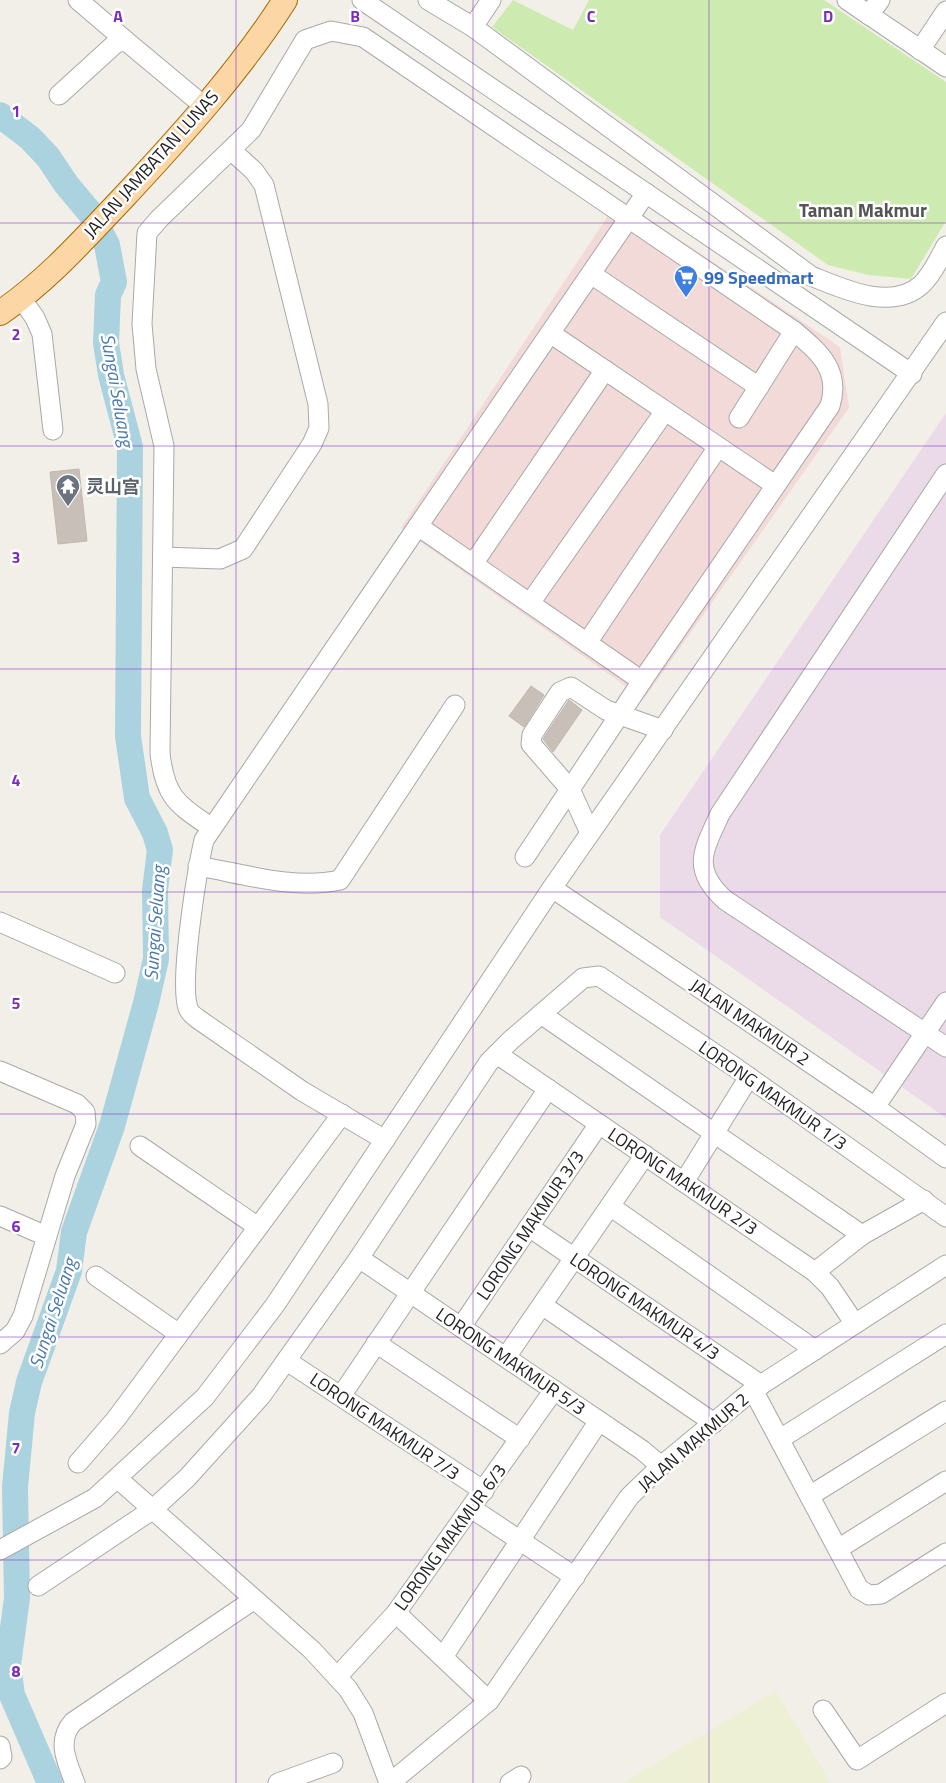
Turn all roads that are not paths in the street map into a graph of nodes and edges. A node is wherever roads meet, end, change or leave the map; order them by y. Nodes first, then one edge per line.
1 (78, 0) edge
2 (285, 0) edge
3 (362, 0) edge
4 (428, 0) edge
5 (491, 0) edge
6 (847, 0) edge
7 (875, 8) edge
8 (946, 11) edge
9 (473, 27) junction
10 (126, 41) junction
11 (920, 50) junction
12 (946, 67) edge
13 (59, 95) dead end
14 (204, 106) junction
15 (231, 150) junction
16 (646, 193) junction
17 (628, 219) junction
18 (946, 246) edge
19 (591, 274) junction
20 (21, 298) junction
21 (0, 312) edge
22 (946, 322) edge
23 (794, 331) junction
24 (550, 333) junction
25 (605, 370) junction
26 (912, 374) junction
27 (759, 387) junction
28 (665, 410) junction
29 (739, 418) dead end
30 (53, 430) dead end
31 (718, 447) junction
32 (946, 474) edge
33 (776, 485) junction
34 (418, 526) junction
35 (162, 556) junction
36 (473, 564) junction
37 (530, 603) junction
38 (587, 643) junction
39 (642, 680) junction
40 (455, 705) dead end
41 (620, 713) junction
42 (663, 730) junction
43 (570, 790) junction
44 (212, 828) junction
45 (590, 833) junction
46 (525, 857) dead end
47 (198, 866) junction
48 (552, 888) junction
49 (0, 922) edge
50 (115, 974) dead end
51 (946, 1002) edge
52 (541, 1014) junction
53 (925, 1032) junction
54 (946, 1046) edge
55 (497, 1054) junction
56 (0, 1072) edge
57 (749, 1077) junction
58 (548, 1088) junction
59 (875, 1107) junction
60 (342, 1114) junction
61 (599, 1124) junction
62 (716, 1133) junction
63 (385, 1140) junction
64 (140, 1146) dead end
65 (645, 1155) junction
66 (946, 1158) edge
67 (684, 1182) junction
68 (924, 1200) junction
69 (610, 1206) junction
70 (0, 1216) edge
71 (946, 1217) edge
72 (530, 1226) junction
73 (258, 1227) junction
74 (862, 1235) junction
75 (46, 1236) junction
76 (574, 1257) junction
77 (360, 1258) junction
78 (946, 1265) edge
79 (815, 1272) junction
80 (96, 1276) dead end
81 (411, 1293) junction
82 (542, 1305) junction
83 (855, 1324) junction
84 (461, 1327) junction
85 (179, 1334) junction
86 (946, 1334) edge
87 (0, 1344) edge
88 (376, 1344) junction
89 (815, 1350) junction
90 (506, 1357) junction
91 (287, 1361) junction
92 (757, 1387) junction
93 (554, 1390) junction
94 (340, 1396) junction
95 (946, 1411) edge
96 (599, 1421) junction
97 (714, 1423) junction
98 (520, 1439) junction
99 (780, 1439) junction
100 (78, 1463) dead end
101 (661, 1466) junction
102 (117, 1478) junction
103 (946, 1481) edge
104 (484, 1491) junction
105 (811, 1495) junction
106 (472, 1508) junction
107 (152, 1510) junction
108 (521, 1541) junction
109 (2, 1549) edge
110 (838, 1549) junction
111 (946, 1553) edge
112 (575, 1577) junction
113 (38, 1586) dead end
114 (253, 1600) junction
115 (396, 1613) junction
116 (443, 1657) junction
117 (337, 1677) junction
118 (489, 1701) junction
119 (946, 1703) edge
120 (823, 1710) dead end
121 (0, 1746) edge
122 (0, 1759) edge
123 (333, 1763) dead end
124 (75, 1783) edge
125 (278, 1783) edge
126 (390, 1783) edge

1 - 10 street
2 - 14 main road, JALAN JAMBATAN LUNAS
3 - 16 street
4 - 9 street
5 - 9 street
6 - 7 street
7 - 11 street
8 - 11 street
9 - 18 street
10 - 13 street
10 - 14 street
11 - 12 street
14 - 20 main road, JALAN JAMBATAN LUNAS
15 - 17 street
15 - 35 street
15 - 35 street
16 - 17 street
16 - 26 street
17 - 19 street
17 - 23 street
19 - 24 street
19 - 27 street
20 - 21 main road, JALAN JAMBATAN LUNAS
20 - 30 street
22 - 26 street
23 - 27 street
23 - 33 street
24 - 25 street
24 - 34 street
25 - 28 street
25 - 36 street
26 - 42 street
27 - 29 street
28 - 31 street
28 - 37 street
31 - 33 street
31 - 38 street
32 - 53 street
33 - 39 street
34 - 36 street
34 - 44 street
35 - 44 street
36 - 37 street
37 - 38 street
38 - 39 street
39 - 41 street
40 - 47 street
41 - 42 street
41 - 43 street
41 - 43 street
42 - 45 street
43 - 45 street
43 - 46 street
44 - 47 street
45 - 48 street
47 - 60 street
48 - 59 street, JALAN MAKMUR 2
48 - 63 street
49 - 50 street
51 - 53 street
52 - 55 street
52 - 57 street, LORONG MAKMUR 1/3
52 - 62 street
53 - 54 street
53 - 59 street
55 - 58 street, LORONG MAKMUR 2/3
55 - 77 street
56 - 75 street
57 - 62 street
57 - 68 street, LORONG MAKMUR 1/3
58 - 61 street, LORONG MAKMUR 2/3
58 - 81 street
59 - 66 street, JALAN MAKMUR 2
60 - 63 street
60 - 73 street
61 - 65 street, LORONG MAKMUR 2/3
61 - 72 street, LORONG MAKMUR 3/3
62 - 67 street
62 - 74 street
63 - 102 street
64 - 73 street
65 - 67 street, LORONG MAKMUR 2/3
65 - 69 street
67 - 79 street, LORONG MAKMUR 2/3
68 - 71 street, LORONG MAKMUR 1/3
68 - 74 street
69 - 76 street
69 - 89 street
70 - 75 street
72 - 76 street, LORONG MAKMUR 4/3
72 - 84 street, LORONG MAKMUR 3/3
73 - 85 street
74 - 79 street
75 - 87 street
76 - 82 street
76 - 92 street, LORONG MAKMUR 4/3
77 - 81 street, LORONG MAKMUR 5/3
77 - 91 street
78 - 83 street, JALAN MAKMUR 2
79 - 83 street, LORONG MAKMUR 2/3
80 - 85 street
81 - 84 street, LORONG MAKMUR 5/3
81 - 88 street
82 - 90 street
82 - 97 street
83 - 89 street, JALAN MAKMUR 2
84 - 90 street, LORONG MAKMUR 5/3
85 - 100 street
86 - 99 street
88 - 94 street
88 - 98 street
89 - 92 street, JALAN MAKMUR 2
90 - 93 street, LORONG MAKMUR 5/3
91 - 94 street, LORONG MAKMUR 7/3
91 - 107 street
92 - 97 street, JALAN MAKMUR 2
92 - 99 street
93 - 96 street, LORONG MAKMUR 5/3
93 - 98 street, LORONG MAKMUR 6/3
94 - 104 street, LORONG MAKMUR 7/3
95 - 105 street
96 - 101 street, LORONG MAKMUR 5/3
96 - 108 street
97 - 101 street, JALAN MAKMUR 2
98 - 104 street, LORONG MAKMUR 6/3
99 - 105 street
101 - 112 street, JALAN MAKMUR 2
102 - 107 street
102 - 109 street
103 - 110 street
104 - 106 street, LORONG MAKMUR 6/3
105 - 110 street
106 - 108 street
106 - 115 street, LORONG MAKMUR 6/3
107 - 113 street
107 - 114 street
108 - 112 street
108 - 116 street
110 - 111 street
112 - 118 street, JALAN MAKMUR 2
114 - 117 street
114 - 124 street
115 - 116 street
115 - 117 street, LORONG MAKMUR 6/3
116 - 118 street
117 - 126 street
118 - 126 street, JALAN MAKMUR 2
119 - 120 street
121 - 122 street
123 - 125 street

